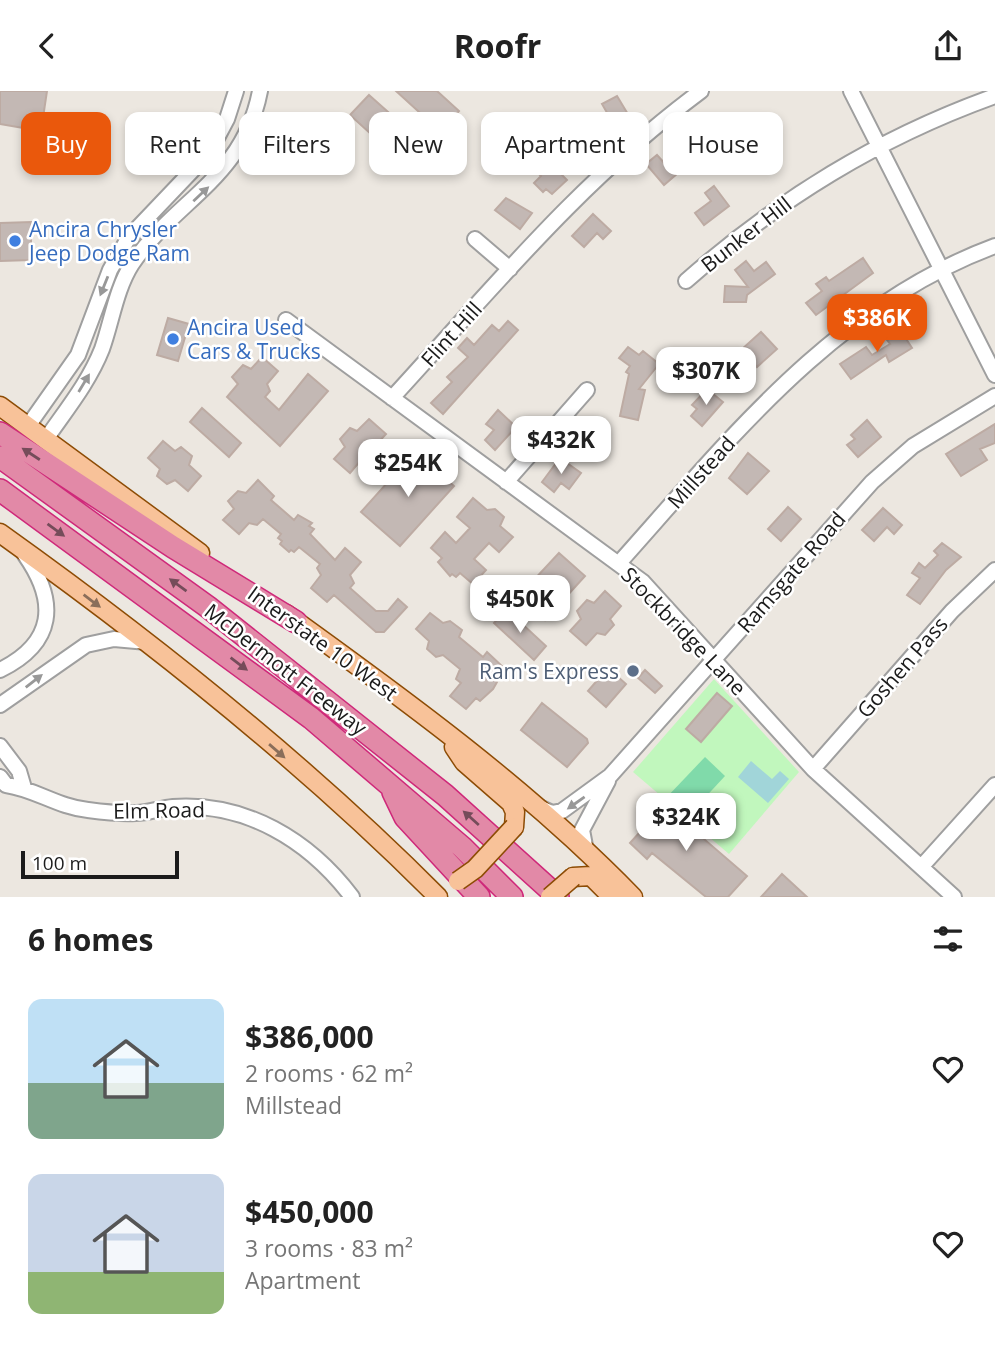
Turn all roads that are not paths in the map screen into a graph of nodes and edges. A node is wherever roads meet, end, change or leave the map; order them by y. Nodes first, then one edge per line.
1 (236, 91) edge
2 (260, 91) edge
3 (701, 91) edge
4 (851, 91) edge
5 (995, 96) edge
6 (649, 133) edge
7 (879, 145) junction
8 (598, 175) edge
9 (475, 239) dead end
10 (995, 246) edge
11 (510, 269) junction
12 (942, 270) junction
13 (686, 281) dead end
14 (286, 320) dead end
15 (995, 375) edge
16 (587, 390) dead end
17 (995, 396) edge
18 (392, 398) junction
19 (0, 406) edge
20 (28, 426) junction
21 (0, 433) edge
22 (46, 439) junction
23 (0, 457) edge
24 (506, 482) junction
25 (0, 490) edge
26 (0, 533) edge
27 (18, 545) junction
28 (619, 563) junction
29 (995, 570) edge
30 (296, 622) junction
31 (147, 642) junction
32 (713, 660) junction
33 (0, 670) edge
34 (0, 705) edge
35 (444, 732) junction
36 (0, 746) edge
37 (813, 769) junction
38 (610, 776) junction
39 (0, 777) edge
40 (390, 784) junction
41 (995, 785) edge
42 (24, 788) junction
43 (537, 806) junction
44 (587, 852) junction
45 (923, 865) junction
46 (420, 879) junction
47 (352, 897) edge
48 (438, 897) edge
49 (479, 897) edge
50 (512, 897) edge
51 (550, 897) edge
52 (558, 897) edge
53 (612, 897) edge
54 (633, 897) edge
55 (954, 897) edge

1 -> 20 street
22 -> 2 street
3 - 6 street, Flint Hill
4 - 7 street
5 - 7 street, Bunker Hill
7 - 12 street
7 - 13 street, Bunker Hill
8 - 11 street, Flint Hill
9 - 11 street
10 - 12 street, Millstead
11 - 18 street, Flint Hill
12 - 15 street
12 - 28 street, Millstead
14 - 18 street, Stockbridge Lane
16 - 24 street
17 - 32 street, Ramsgate Road
18 - 24 street, Stockbridge Lane
19 - 20 main road, Interstate 10 West
20 - 22 main road, Interstate 10 West
30 -> 21 highway
22 - 30 main road, Interstate 10 West
52 -> 23 highway, McDermott Freeway
24 - 28 street, Stockbridge Lane
25 -> 40 highway, McDermott Freeway
26 - 27 main road
27 -> 31 main road
27 - 33 street
28 - 32 street, Stockbridge Lane
29 - 37 street, Goshen Pass
30 - 35 main road, Interstate 10 West
34 -> 31 street
31 -> 46 main road
32 - 37 street, Stockbridge Lane
32 - 38 street, Ramsgate Road
35 - 43 main road, Interstate 10 West
35 - 46 main road, bridge
36 - 42 street
37 - 45 street, Stockbridge Lane
38 -> 43 street, Ramsgate Road
38 - 44 street, Ramsgate Road
39 - 42 street, Elm Road
40 - 49 highway
40 - 50 highway, McDermott Freeway
41 - 45 street
42 - 47 street, Elm Road
43 - 44 main road, Interstate 10 West
44 - 54 main road, Interstate 10 West
45 - 55 street, Stockbridge Lane
46 - 48 main road
51 - 53 main road, bridge

